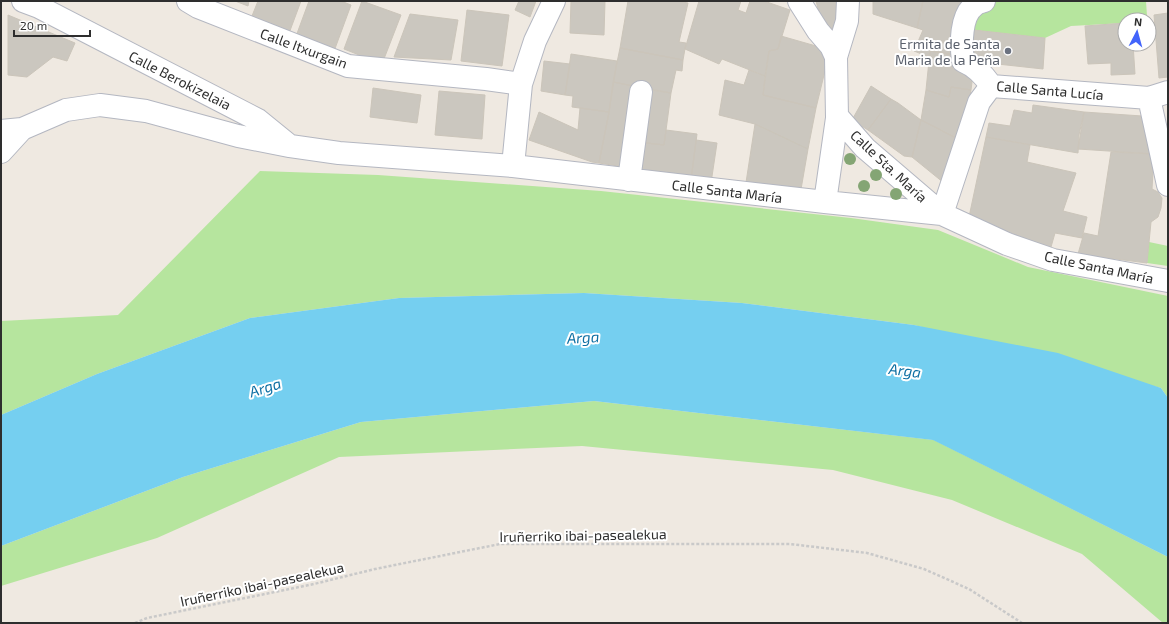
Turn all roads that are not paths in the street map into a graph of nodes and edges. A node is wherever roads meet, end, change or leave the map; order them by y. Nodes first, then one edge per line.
1 (23, 1) edge
2 (188, 1) edge
3 (554, 1) edge
4 (799, 1) edge
5 (848, 1) edge
6 (984, 1) edge
7 (836, 57) junction
8 (521, 84) junction
9 (991, 86) junction
10 (641, 92) dead end
11 (1159, 95) edge
12 (837, 116) junction
13 (11, 130) edge
14 (290, 146) junction
15 (1, 152) edge
16 (513, 166) junction
17 (629, 180) junction
18 (1168, 185) edge
19 (826, 202) junction
20 (942, 214) junction
21 (1168, 281) edge

1 - 14 street, Calle Berokizelaia
2 - 8 street, Calle Itxurgain
3 - 8 street
4 - 7 street
5 - 7 street
6 - 9 street, Calle Santa Lucía
7 - 12 street
8 - 16 street
9 - 11 street, Calle Santa Lucía
9 - 20 street
10 - 17 street
11 - 18 street
12 - 19 street
12 - 20 street, Calle Sta. María
13 - 14 street, Calle Berokizelaia
13 - 15 street
14 - 16 street, Calle Berokizelaia
16 - 17 street, Calle Santa María
17 - 19 street, Calle Santa María
19 - 20 street, Calle Santa María
20 - 21 street, Calle Santa María

